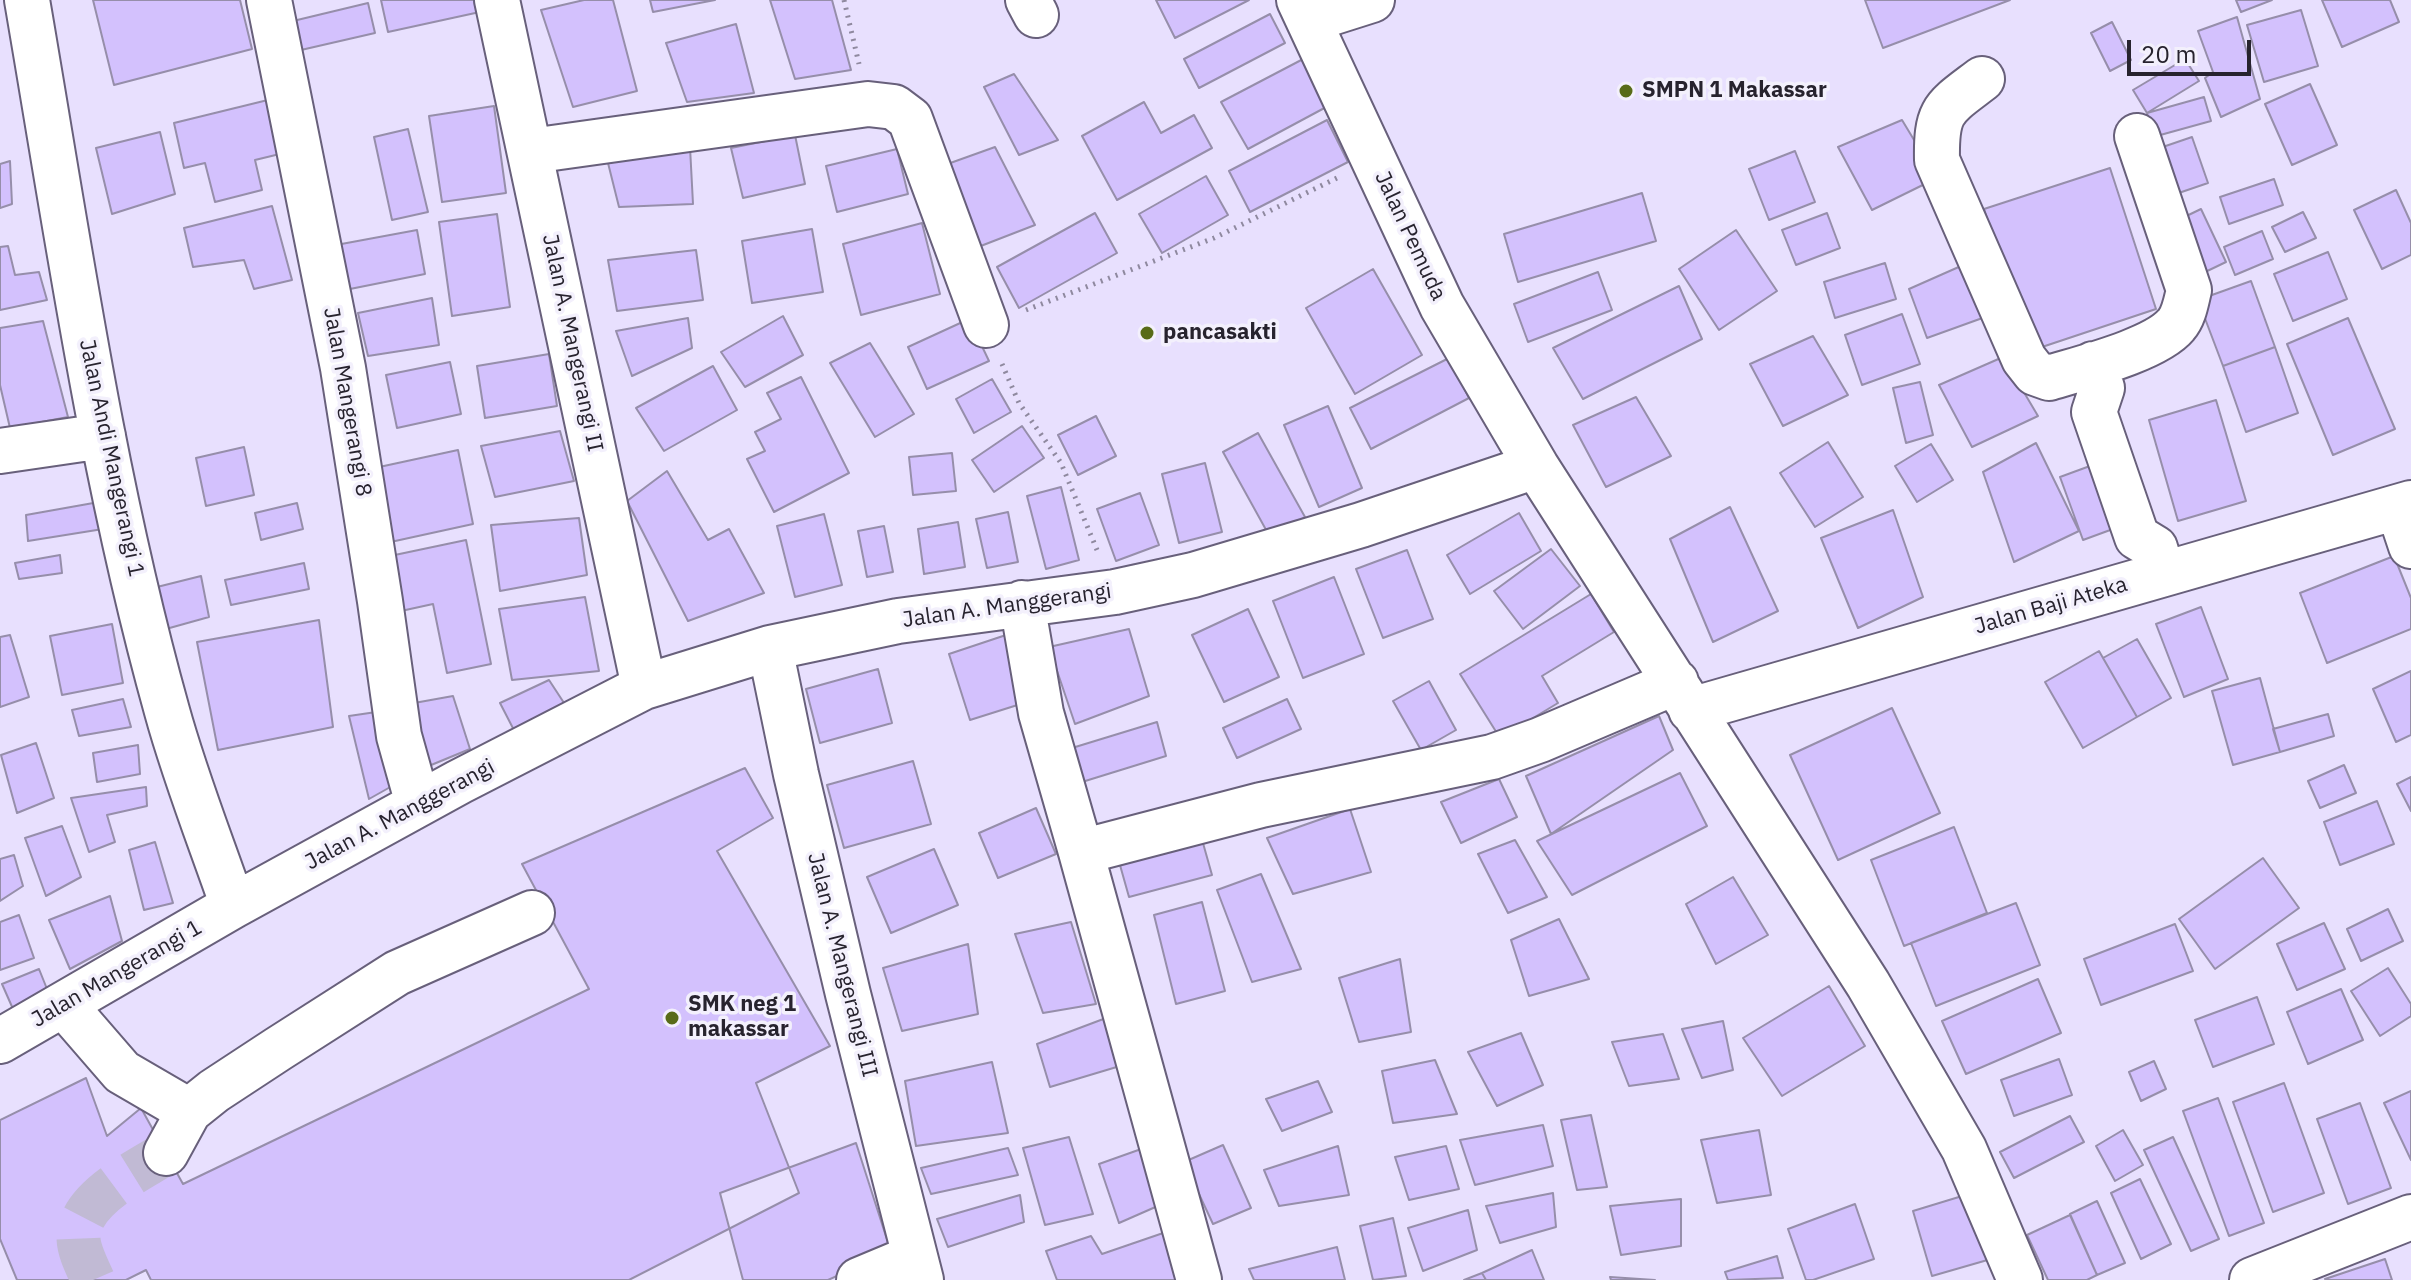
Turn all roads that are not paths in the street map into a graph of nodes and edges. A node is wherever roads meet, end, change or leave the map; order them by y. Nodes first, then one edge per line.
1 (27, 0) edge
2 (269, 0) edge
3 (497, 0) edge
4 (1372, 0) edge
5 (1304, 10) edge
6 (1982, 79) dead end
7 (2137, 136) dead end
8 (531, 151) junction
9 (986, 325) road end
10 (2098, 376) junction
11 (103, 436) junction
12 (0, 451) edge
13 (1536, 466) junction
14 (2407, 519) edge
15 (2159, 561) junction
16 (1022, 603) junction
17 (770, 648) junction
18 (644, 687) junction
19 (1683, 696) junction
20 (418, 804) junction
21 (1081, 852) junction
22 (233, 906) junction
23 (532, 913) dead end
24 (64, 1005) junction
25 (0, 1041) edge
26 (189, 1111) junction
27 (166, 1153) tunnel mouth
28 (2411, 1217) edge
29 (917, 1269) edge
30 (859, 1280) edge
31 (1199, 1280) edge
32 (2020, 1280) edge
33 (2252, 1280) edge

1 - 11 street, Jalan Andi Mangerangi 1
2 - 20 street, Jalan Mangerangi 8
3 - 8 street, Jalan A. Mangerangi II
4 - 5 street
5 - 13 street, Jalan Pemuda
6 - 10 street
7 - 10 street
8 - 9 street
8 - 18 street, Jalan A. Mangerangi II
10 - 15 street
11 - 12 street
11 - 22 street, Jalan Andi Mangerangi 1
13 - 16 street, Jalan A. Manggerangi
13 - 19 street
14 - 15 street, Jalan Baji Ateka
15 - 19 street, Jalan Baji Ateka
16 - 17 street, Jalan A. Manggerangi
16 - 21 street
17 - 18 street, Jalan A. Manggerangi
17 - 29 street, Jalan A. Mangerangi III
18 - 20 street, Jalan A. Manggerangi
19 - 21 street, Jalan Baji Ateka
19 - 32 street
20 - 22 street, Jalan A. Manggerangi
21 - 31 street
22 - 24 street, Jalan Mangerangi 1
23 - 26 street
24 - 25 street, Jalan Mangerangi 1
24 - 26 street
26 - 27 street
28 - 33 street
29 - 30 street

